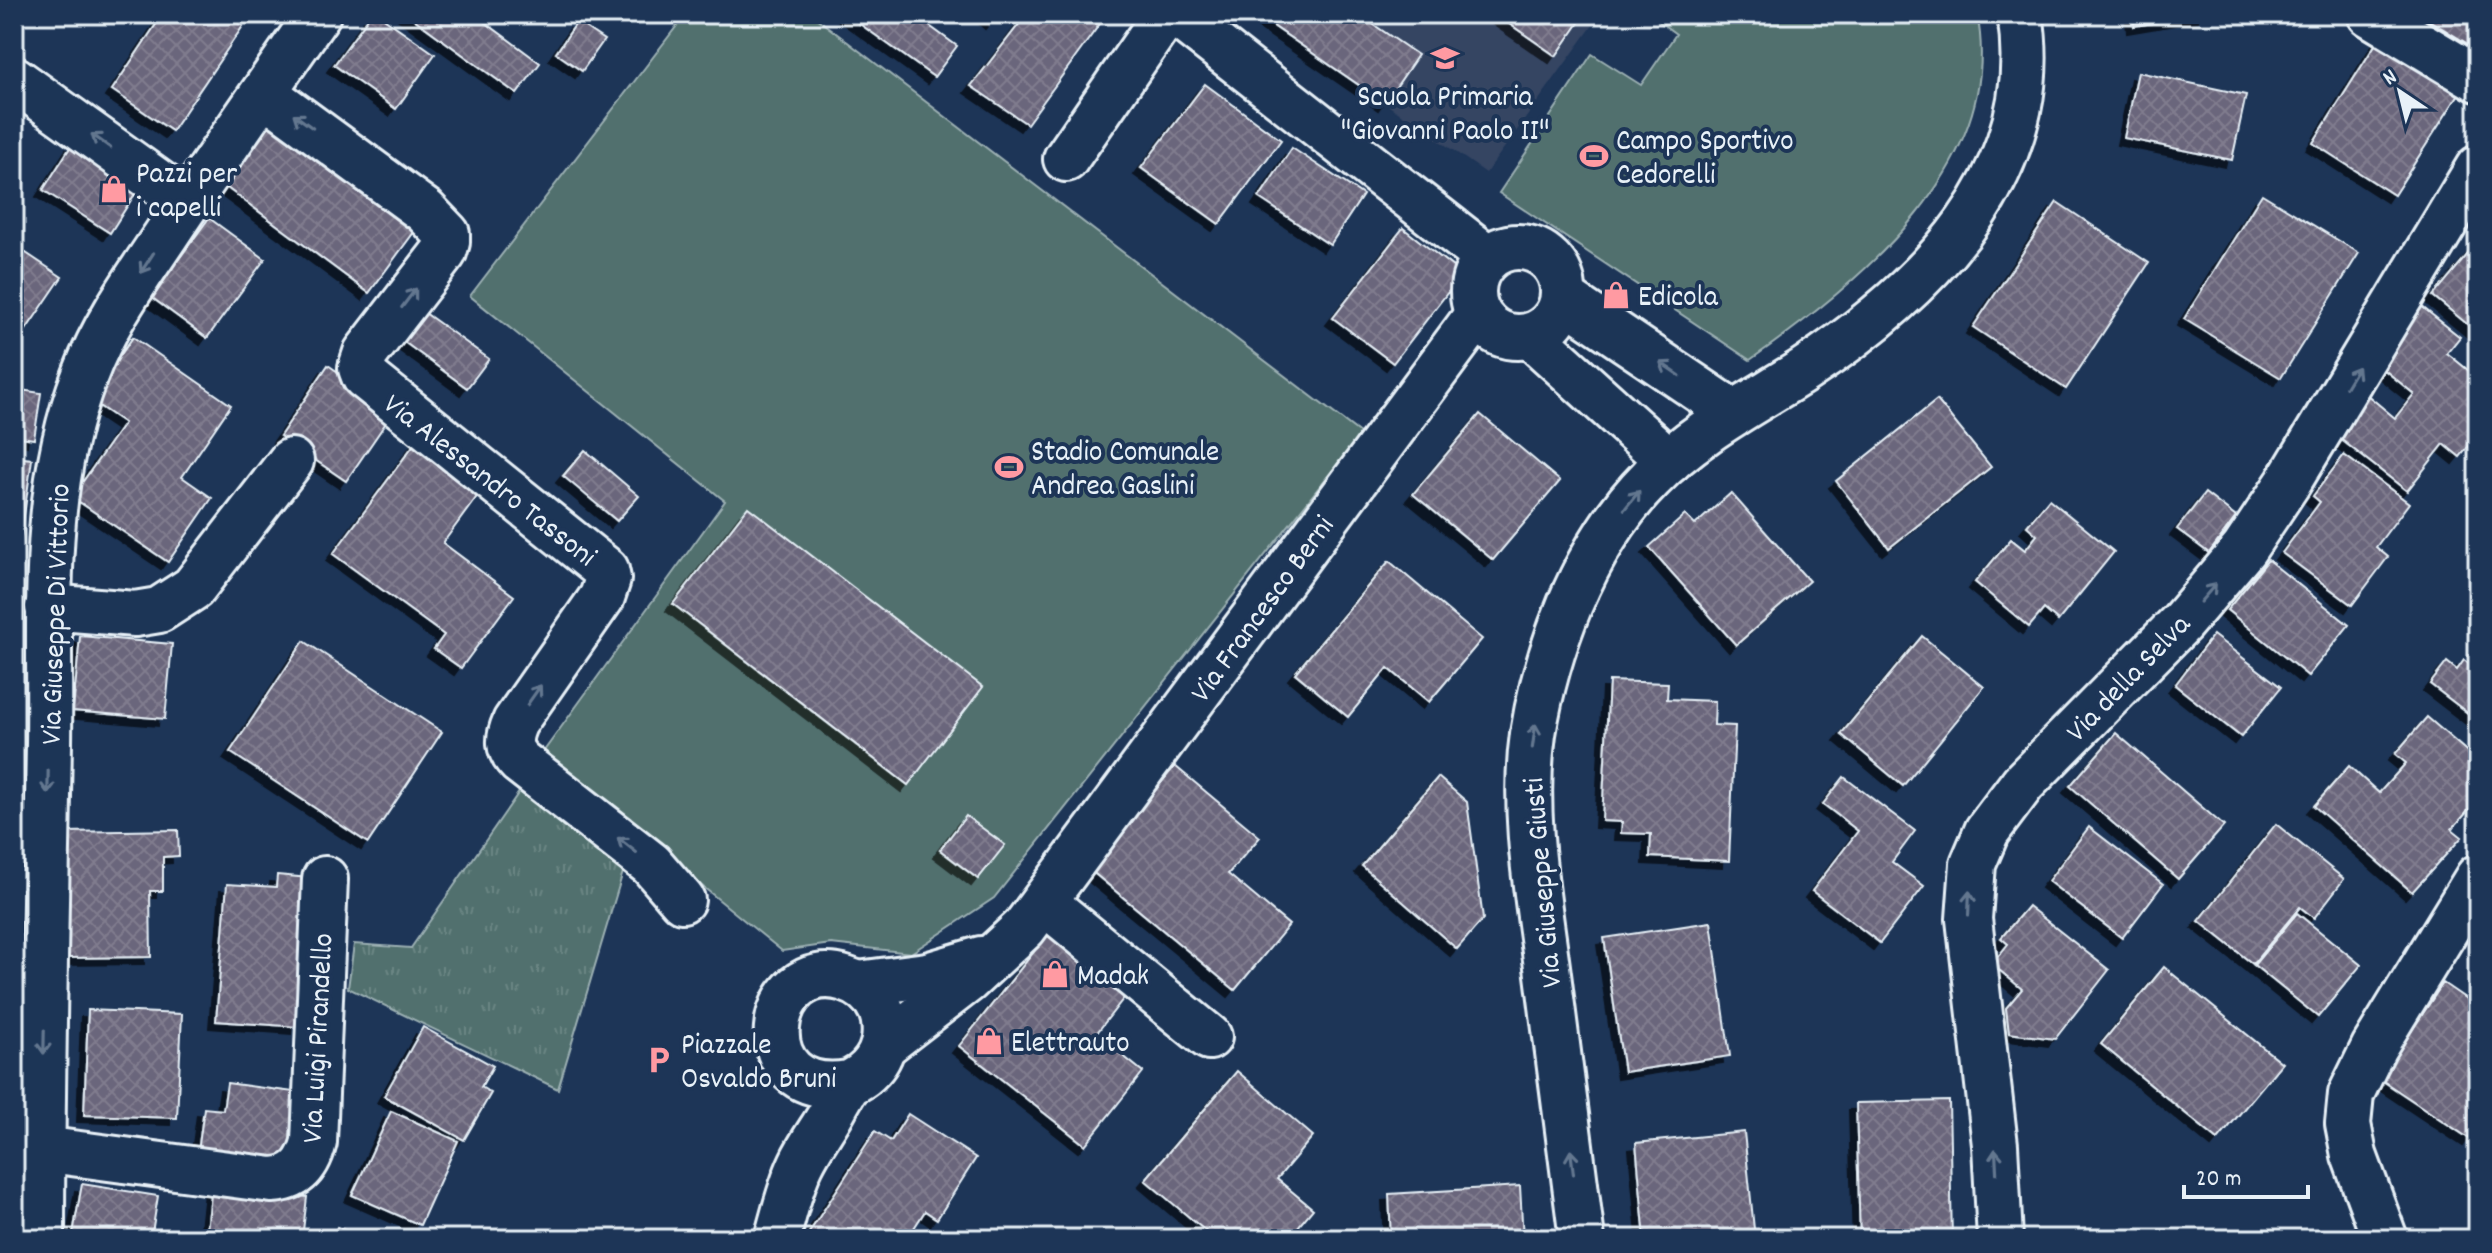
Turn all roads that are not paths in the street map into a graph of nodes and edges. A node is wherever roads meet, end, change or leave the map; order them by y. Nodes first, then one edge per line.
1 (318, 14) edge
2 (1166, 14) edge
3 (1176, 14) edge
4 (2020, 14) edge
5 (2370, 14) edge
6 (14, 79) edge
7 (2478, 79) edge
8 (264, 93) junction
9 (1066, 159) dead end
10 (2478, 168) edge
11 (187, 203) junction
12 (1488, 258) junction
13 (1563, 298) junction
14 (1478, 314) junction
15 (1531, 336) junction
16 (1734, 413) junction
17 (291, 461) dead end
18 (1669, 461) junction
19 (48, 607) junction
20 (32, 723) edge
21 (2478, 877) edge
22 (325, 879) dead end
23 (682, 900) dead end
24 (1044, 902) junction
25 (1002, 950) junction
26 (858, 984) junction
27 (1209, 1037) dead end
28 (884, 1045) junction
29 (798, 1076) junction
30 (849, 1083) junction
31 (42, 1149) junction
32 (801, 1164) junction
33 (42, 1239) edge
34 (777, 1239) edge
35 (1582, 1239) edge
36 (2000, 1239) edge
37 (2385, 1239) edge

1 - 8 street, Via Giuseppe Di Vittorio
2 - 9 street
3 - 12 street
4 - 16 street, Via Giuseppe Giusti
5 - 7 street
11 -> 6 street
8 - 11 street, Via Giuseppe Di Vittorio
23 -> 8 street, Via Alessandro Tassoni
36 -> 10 street, Via della Selva
11 -> 19 street, Via Giuseppe Di Vittorio
12 - 13 street
12 - 14 street
13 - 15 street
16 -> 13 street
14 - 15 street
14 - 24 street, Via Francesco Berni
15 - 18 street
16 - 18 street, Via Giuseppe Giusti
17 - 19 street
35 -> 18 street, Via Giuseppe Giusti
19 - 20 street, Via Giuseppe Di Vittorio
20 -> 31 street, Via Giuseppe Di Vittorio
21 - 37 street
22 - 31 street, Via Luigi Pirandello
24 - 25 street, Via Francesco Berni
24 - 27 street
25 - 26 street, Via Francesco Berni
25 - 28 street, Via Francesco Berni
26 - 28 street
26 - 29 street, Via Francesco Berni
28 - 30 street, Via Francesco Berni
29 - 30 street
29 - 32 street, Via Francesco Berni
30 - 32 street, Via Francesco Berni
31 - 33 street, Via Giuseppe Di Vittorio
32 - 34 street, Via Francesco Berni

